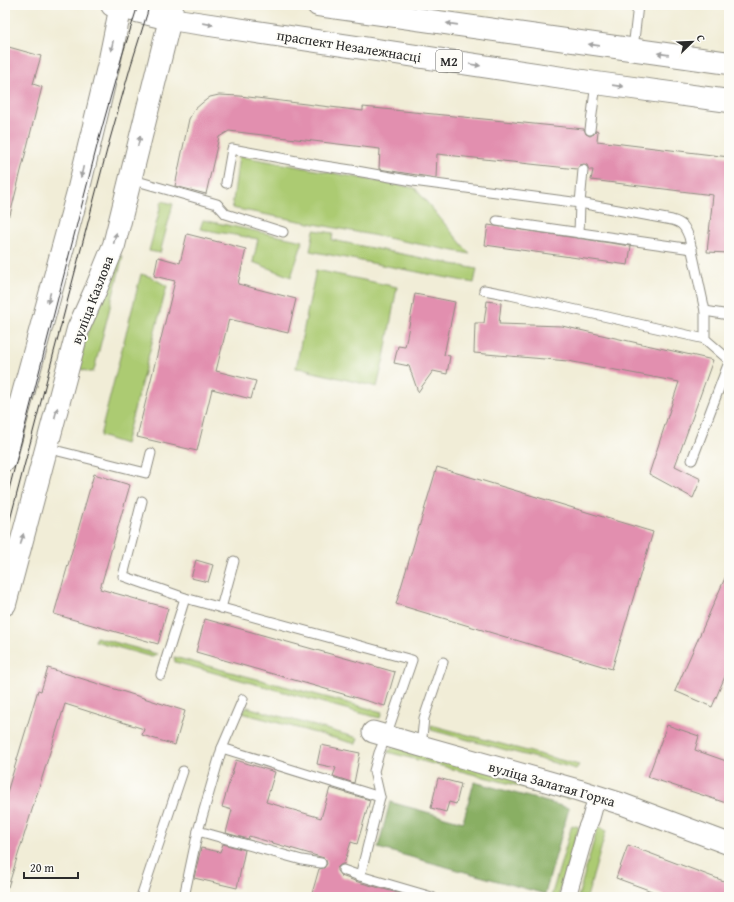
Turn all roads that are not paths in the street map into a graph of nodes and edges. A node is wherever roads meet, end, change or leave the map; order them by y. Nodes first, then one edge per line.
1 (318, 5) edge
2 (638, 5) edge
3 (118, 6) edge
4 (171, 12) edge
5 (633, 50) junction
6 (729, 63) edge
7 (596, 83) junction
8 (729, 102) edge
9 (590, 130) dead end
10 (583, 170) dead end
11 (130, 179) junction
12 (226, 183) dead end
13 (580, 203) junction
14 (497, 221) dead end
15 (283, 232) dead end
16 (579, 233) junction
17 (692, 249) junction
18 (484, 290) dead end
19 (705, 311) junction
20 (729, 316) edge
21 (705, 339) junction
22 (729, 361) edge
23 (46, 448) junction
24 (151, 453) dead end
25 (5, 460) edge
26 (692, 460) dead end
27 (142, 501) dead end
28 (234, 561) dead end
29 (184, 598) junction
30 (5, 604) edge
31 (221, 608) junction
32 (443, 662) dead end
33 (161, 675) dead end
34 (243, 699) dead end
35 (380, 734) junction
36 (420, 746) junction
37 (222, 748) junction
38 (183, 771) dead end
39 (597, 796) junction
40 (380, 797) junction
41 (198, 830) junction
42 (729, 844) edge
43 (321, 863) dead end
44 (343, 870) dead end
45 (360, 876) junction
46 (141, 897) edge
47 (184, 897) edge
48 (432, 897) edge
49 (567, 897) edge

5 -> 1 main road
2 - 5 lane
3 - 4 main road, праспект Незалежнасці / М2
3 -> 25 main road
4 -> 7 main road, праспект Незалежнасці / М2
11 -> 4 main road, вуліца Казлова
6 -> 5 main road
7 -> 8 main road, праспект Незалежнасці / М2
7 - 9 lane
10 - 13 lane
11 - 15 lane
23 -> 11 main road, вуліца Казлова
12 - 13 lane
13 - 16 lane
13 - 17 lane
14 - 16 lane
16 - 17 lane
17 - 19 lane
18 - 21 lane
19 - 20 lane
19 - 21 lane
21 - 22 lane
22 - 26 lane
23 - 24 lane
30 -> 23 main road, вуліца Казлова
27 - 29 lane
28 - 31 lane
29 - 31 lane
29 - 33 lane
31 - 35 lane
32 - 36 lane
34 - 37 lane
35 - 36 street, вуліца Залатая Горка
35 - 40 lane
36 - 39 street, вуліца Залатая Горка
37 - 40 lane
37 - 41 lane
38 - 46 lane
39 - 42 street, вуліца Залатая Горка
39 - 49 street
40 - 45 lane
41 - 43 lane
41 - 47 lane
44 - 45 lane
45 - 48 lane

